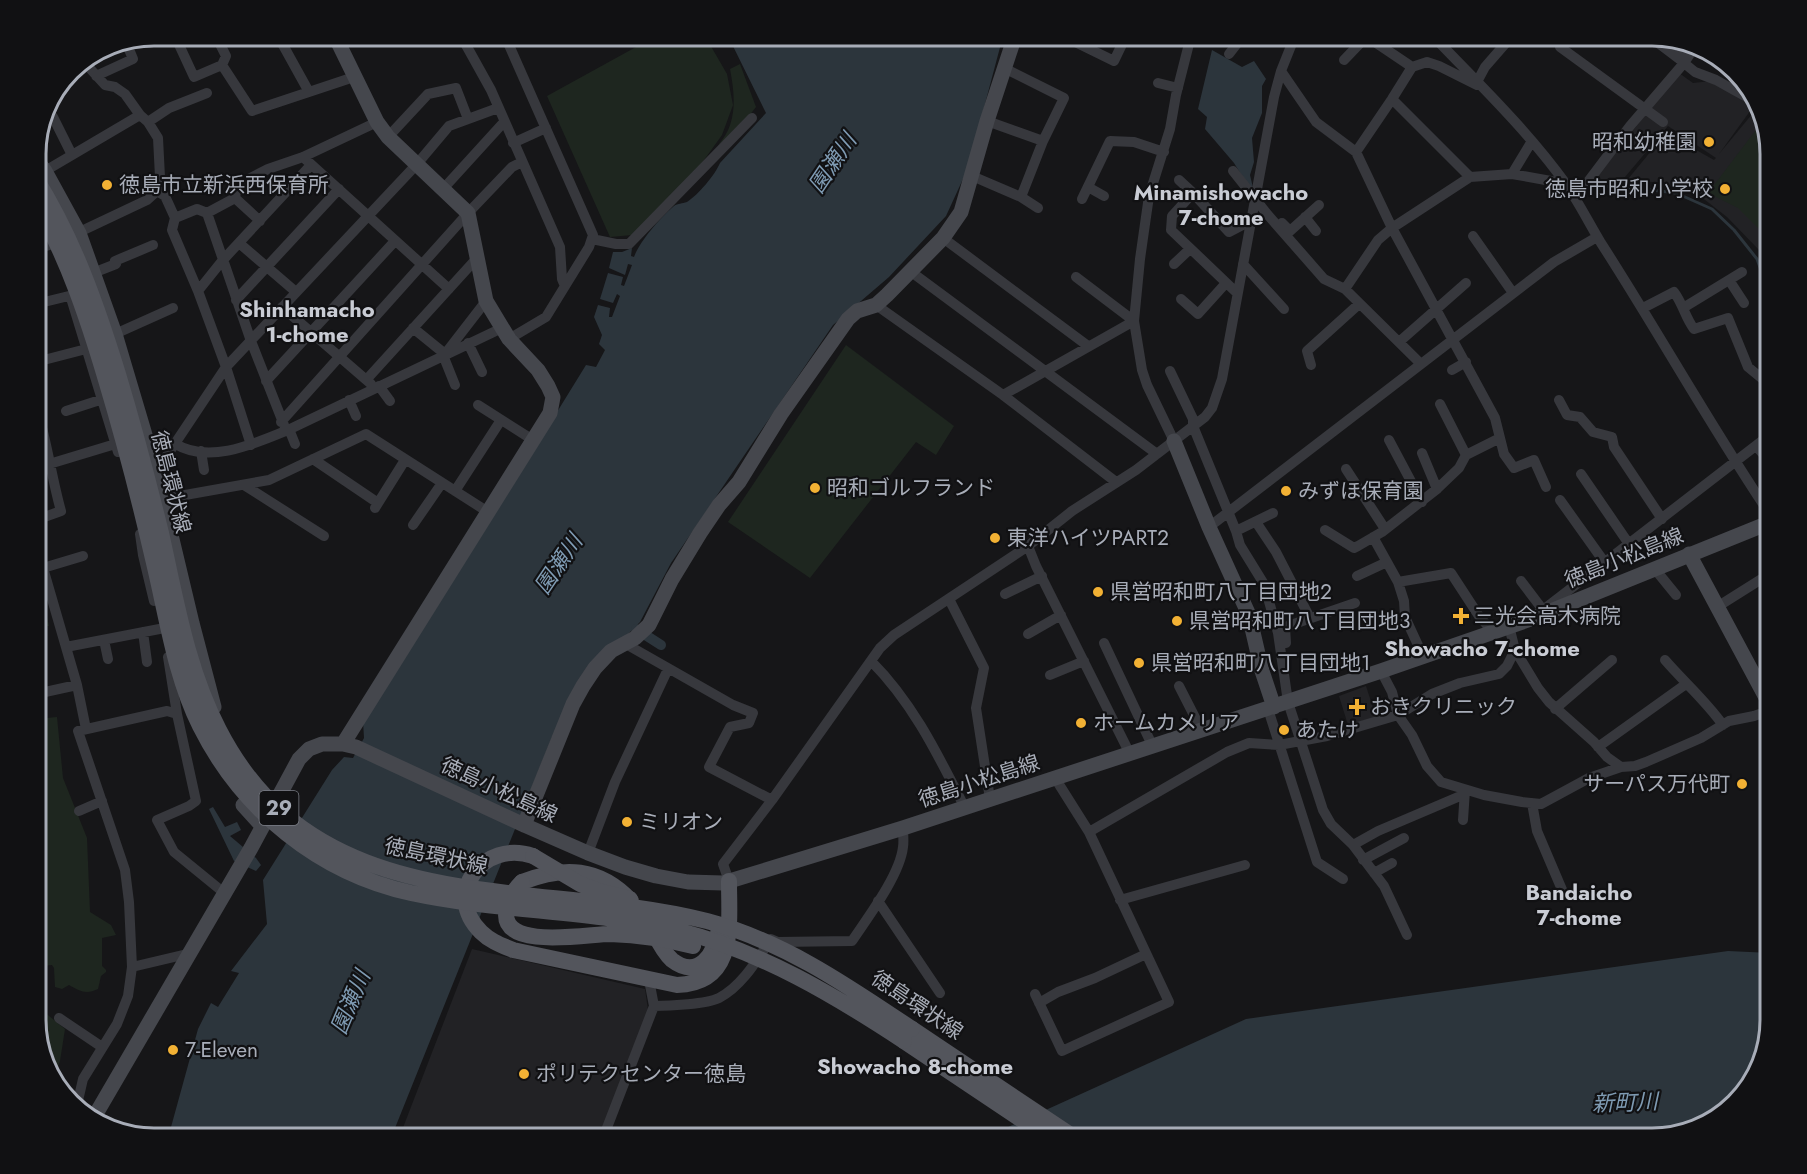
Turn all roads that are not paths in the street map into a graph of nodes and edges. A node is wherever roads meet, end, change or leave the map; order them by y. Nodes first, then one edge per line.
1 (180, 46) edge
2 (221, 46) edge
3 (284, 46) edge
4 (339, 46) edge
5 (467, 46) edge
6 (509, 46) edge
7 (1012, 46) edge
8 (1085, 46) edge
9 (1121, 46) edge
10 (1188, 46) edge
11 (1235, 46) edge
12 (1291, 46) edge
13 (1357, 46) edge
14 (1382, 46) edge
15 (1442, 46) edge
16 (1503, 46) edge
17 (1561, 46) edge
18 (1663, 47) edge
19 (130, 49) edge
20 (1684, 51) edge
21 (1689, 53) edge
22 (1229, 54) dead end
23 (1344, 60) dead end
24 (1681, 60) junction
25 (222, 65) junction
26 (1412, 67) junction
27 (90, 69) edge
28 (1004, 69) junction
29 (1281, 71) junction
30 (96, 76) junction
31 (354, 77) junction
32 (1158, 83) dead end
33 (1480, 85) junction
34 (1178, 88) junction
35 (309, 92) junction
36 (207, 93) dead end
37 (1742, 94) edge
38 (1392, 99) junction
39 (498, 108) junction
40 (1644, 108) junction
41 (53, 117) dead end
42 (144, 118) junction
43 (752, 118) dead end
44 (468, 119) junction
45 (987, 121) junction
46 (377, 122) junction
47 (504, 122) junction
48 (1663, 122) dead end
49 (546, 128) junction
50 (388, 137) junction
51 (1043, 141) junction
52 (1532, 141) junction
53 (513, 143) junction
54 (1164, 152) junction
55 (1356, 152) junction
56 (72, 155) junction
57 (307, 161) junction
58 (522, 162) junction
59 (417, 164) junction
60 (47, 166) edge
61 (1233, 171) dead end
62 (1512, 174) junction
63 (972, 176) junction
64 (1470, 177) junction
65 (47, 180) edge
66 (1179, 180) dead end
67 (1564, 183) junction
68 (1088, 187) junction
69 (339, 189) junction
70 (443, 189) junction
71 (47, 190) edge
72 (157, 191) junction
73 (1193, 193) junction
74 (1104, 196) dead end
75 (1255, 196) junction
76 (60, 197) junction
77 (1021, 197) junction
78 (235, 198) junction
79 (1082, 199) dead end
80 (47, 204) edge
81 (1319, 205) dead end
82 (1038, 208) dead end
83 (207, 213) junction
84 (468, 213) junction
85 (368, 216) junction
86 (175, 218) junction
87 (1305, 218) junction
88 (260, 221) junction
89 (1250, 221) junction
90 (47, 225) edge
91 (1392, 228) junction
92 (1316, 231) dead end
93 (80, 232) junction
94 (1473, 236) dead end
95 (1597, 237) junction
96 (943, 238) junction
97 (591, 239) junction
98 (47, 240) edge
99 (395, 241) junction
100 (239, 243) junction
101 (50, 245) junction
102 (153, 245) dead end
103 (47, 246) edge
104 (1190, 249) junction
105 (477, 258) junction
106 (222, 261) junction
107 (422, 264) junction
108 (1174, 264) dead end
109 (1243, 264) junction
110 (267, 267) junction
111 (910, 271) junction
112 (1742, 272) dead end
113 (1076, 277) dead end
114 (96, 280) junction
115 (1729, 280) junction
116 (1226, 283) junction
117 (1466, 284) dead end
118 (565, 286) junction
119 (449, 289) junction
120 (1345, 289) junction
121 (198, 291) junction
122 (296, 292) junction
123 (1237, 293) junction
124 (1513, 293) junction
125 (70, 296) junction
126 (1181, 299) dead end
127 (236, 300) junction
128 (47, 301) edge
129 (486, 301) junction
130 (1744, 303) dead end
131 (1359, 304) junction
132 (876, 305) junction
133 (282, 307) junction
134 (173, 308) dead end
135 (1643, 308) junction
136 (1683, 308) junction
137 (1284, 309) dead end
138 (1436, 310) junction
139 (1134, 321) junction
140 (413, 328) junction
141 (312, 332) junction
142 (505, 334) junction
143 (116, 337) junction
144 (1452, 340) junction
145 (251, 341) junction
146 (1399, 342) junction
147 (468, 343) junction
148 (1088, 346) junction
149 (88, 348) junction
150 (339, 355) junction
151 (444, 355) junction
152 (47, 359) edge
153 (1466, 362) junction
154 (1421, 364) junction
155 (1311, 365) dead end
156 (226, 367) junction
157 (1452, 370) dead end
158 (482, 372) dead end
159 (1045, 372) junction
160 (1170, 372) dead end
161 (1760, 377) edge
162 (367, 379) junction
163 (266, 381) junction
164 (455, 386) dead end
165 (377, 387) junction
166 (1003, 395) junction
167 (103, 399) junction
168 (349, 400) junction
169 (1559, 400) dead end
170 (390, 401) dead end
171 (1440, 404) dead end
172 (478, 405) dead end
173 (66, 411) dead end
174 (356, 416) dead end
175 (501, 420) junction
176 (1193, 426) junction
177 (286, 427) junction
178 (145, 434) junction
179 (1500, 438) junction
180 (533, 440) junction
181 (1389, 440) dead end
182 (1174, 441) junction
183 (174, 443) junction
184 (1760, 443) edge
185 (47, 444) edge
186 (116, 444) junction
187 (296, 444) dead end
188 (251, 445) junction
189 (1756, 446) junction
190 (201, 451) junction
191 (1760, 451) edge
192 (1422, 453) dead end
193 (1157, 454) junction
194 (1466, 455) junction
195 (313, 459) junction
196 (405, 460) junction
197 (1735, 462) junction
198 (50, 464) junction
199 (47, 465) edge
200 (1346, 469) dead end
201 (204, 470) dead end
202 (156, 472) junction
203 (1581, 474) dead end
204 (1116, 482) junction
205 (442, 483) junction
206 (244, 485) junction
207 (1546, 488) dead end
208 (1437, 489) junction
209 (455, 491) junction
210 (162, 499) junction
211 (1560, 500) dead end
212 (1760, 500) edge
213 (1422, 502) junction
214 (134, 506) junction
215 (488, 512) junction
216 (1227, 512) junction
217 (1273, 513) dead end
218 (47, 516) edge
219 (1662, 519) junction
220 (1256, 522) junction
221 (413, 525) dead end
222 (1209, 526) junction
223 (1760, 526) edge
224 (1385, 529) junction
225 (1236, 531) junction
226 (1325, 531) dead end
227 (324, 537) dead end
228 (1373, 537) junction
229 (1629, 544) junction
230 (1028, 546) junction
231 (1689, 554) junction
232 (83, 556) dead end
233 (1387, 561) junction
234 (1605, 563) junction
235 (47, 567) edge
236 (1654, 568) junction
237 (1042, 576) junction
238 (1357, 576) dead end
239 (1760, 580) edge
240 (1521, 581) dead end
241 (47, 582) edge
242 (1398, 582) junction
243 (1005, 594) dead end
244 (1676, 595) dead end
245 (949, 598) junction
246 (1355, 603) dead end
247 (1718, 607) junction
248 (1061, 615) junction
249 (1537, 615) junction
250 (1310, 618) junction
251 (192, 623) junction
252 (1509, 627) junction
253 (162, 629) junction
254 (143, 632) junction
255 (1492, 632) junction
256 (1028, 634) dead end
257 (104, 640) junction
258 (629, 640) junction
259 (1104, 643) dead end
260 (66, 647) junction
261 (1515, 650) junction
262 (1423, 656) junction
263 (108, 659) dead end
264 (1612, 660) dead end
265 (1665, 660) dead end
266 (871, 661) junction
267 (1084, 661) junction
268 (147, 662) dead end
269 (668, 669) junction
270 (1381, 671) junction
271 (1050, 675) dead end
272 (1686, 684) junction
273 (77, 685) junction
274 (1179, 686) dead end
275 (1760, 688) edge
276 (47, 692) edge
277 (1282, 704) junction
278 (1555, 709) junction
279 (177, 714) junction
280 (1760, 714) edge
281 (1398, 715) junction
282 (1724, 725) junction
283 (86, 729) junction
284 (1202, 730) junction
285 (1299, 742) junction
286 (1279, 745) junction
287 (349, 746) junction
288 (1153, 747) junction
289 (1598, 747) junction
290 (1130, 754) junction
291 (1621, 767) junction
292 (1055, 778) junction
293 (1465, 792) junction
294 (772, 800) junction
295 (990, 800) junction
296 (102, 801) junction
297 (1532, 803) junction
298 (965, 808) junction
299 (1323, 810) junction
300 (79, 811) dead end
301 (1304, 816) junction
302 (1463, 820) dead end
303 (521, 823) junction
304 (262, 826) junction
305 (903, 828) junction
306 (1089, 832) junction
307 (1404, 838) dead end
308 (1353, 845) junction
309 (588, 853) junction
310 (1364, 860) junction
311 (1392, 863) dead end
312 (1245, 865) dead end
313 (1374, 873) junction
314 (1343, 879) dead end
315 (726, 882) junction
316 (224, 892) junction
317 (1563, 892) dead end
318 (1120, 900) junction
319 (878, 902) junction
320 (708, 922) junction
321 (1407, 935) dead end
322 (187, 954) junction
323 (1146, 954) junction
324 (132, 967) junction
325 (649, 980) junction
326 (808, 982) junction
327 (940, 993) dead end
328 (654, 1006) junction
329 (59, 1018) dead end
330 (102, 1047) junction
331 (78, 1096) edge
332 (98, 1111) edge
333 (607, 1127) edge
334 (1032, 1127) edge
335 (1058, 1127) edge

1 - 25 street
2 - 25 street
3 - 35 street
4 - 31 street
5 - 39 street
6 - 49 street
7 - 28 street
8 - 9 street
10 - 34 street
11 - 22 street
12 - 29 street
13 - 23 street
14 - 26 street
15 - 33 street
16 - 33 street
17 - 40 street
18 - 24 street
19 - 30 street
20 - 24 street
21 - 24 street
24 - 37 street
24 - 40 street
25 - 35 street
26 - 33 street
26 - 38 street
27 - 30 street
28 - 45 street
28 - 51 street
29 - 55 street
29 - 75 street
30 - 42 street
31 - 35 street
31 - 46 street
32 - 34 street
33 - 52 street
34 - 54 street
36 - 42 street
38 - 55 street
38 - 64 street
39 - 44 street
39 - 47 street
40 - 48 street
40 - 67 street
41 - 56 street
42 - 56 street
42 - 72 street
43 - 97 street
44 - 50 street
44 - 59 street
45 - 51 street
45 - 63 street
46 - 50 street
46 - 57 street
47 - 53 street
47 - 70 street
49 - 53 street
49 - 97 street
50 - 59 street
51 - 77 street
52 - 62 street
52 - 67 street
53 - 58 street
54 - 68 street
54 - 139 street
55 - 91 street
56 - 60 street
57 - 69 street
57 - 78 street
57 - 88 street
58 - 84 street
58 - 118 street
59 - 70 street
59 - 85 street
61 - 75 street
62 - 64 street
62 - 67 street
63 - 77 street
63 - 96 street
64 - 91 street
65 - 76 street
66 - 73 street
67 - 95 street
68 - 74 street
68 - 79 street
69 - 85 street
69 - 110 street
70 - 84 street
71 - 320 main road, 徳島環状線 / 29, bridge
72 - 86 street
72 - 93 street
73 - 89 street
73 - 104 street
75 - 87 street
75 - 89 street
75 - 120 street
76 - 80 street
76 - 93 street
77 - 82 street
78 - 83 street
78 - 88 street
81 - 87 street
83 - 86 street
83 - 106 street
84 - 105 street
84 - 107 street
85 - 99 street
85 - 122 street
86 - 121 street
87 - 92 street
88 - 100 street
89 - 109 street
90 - 326 main road, 徳島環状線 / 29, bridge
91 - 120 street
91 - 138 street
93 - 101 street
93 - 114 street
94 - 124 street
95 - 124 street
95 - 135 street
96 - 111 street
96 - 148 street
97 - 118 street
98 - 101 street
99 - 107 street
99 - 141 street
100 - 106 street
100 - 110 street
101 - 103 street
101 - 125 street
102 - 114 street
104 - 108 street
104 - 116 street
105 - 119 street
105 - 129 street
106 - 121 street
106 - 127 street
107 - 119 street
107 - 150 street
109 - 123 street
109 - 137 street
110 - 122 street
110 - 127 street
111 - 132 street
111 - 159 street
112 - 115 street
113 - 139 street
114 - 125 street
114 - 143 street
115 - 130 street
115 - 136 street
116 - 123 street
116 - 126 street
117 - 138 street
118 - 142 street
119 - 140 street
120 - 131 street
121 - 156 street
122 - 133 street
123 - 176 street
124 - 144 street
125 - 128 street
125 - 149 street
127 - 145 street
129 - 142 street
129 - 151 street
131 - 146 street
131 - 155 street
132 - 166 street
132 - 258 street
133 - 141 street
133 - 145 street
134 - 143 street
135 - 136 street
135 - 197 street
136 - 161 street
138 - 144 street
138 - 146 street
139 - 148 street
139 - 182 street
140 - 151 street
140 - 162 street
141 - 150 street
141 - 163 street
142 - 147 street
142 - 180 street
143 - 149 street
143 - 178 street
144 - 153 street
144 - 154 street
145 - 156 street
145 - 163 street
146 - 154 street
147 - 151 street
147 - 158 street
148 - 159 street
149 - 152 street
149 - 167 street
150 - 162 street
150 - 177 street
151 - 164 street
151 - 165 street
153 - 157 street
153 - 179 street
154 - 216 street
156 - 183 street
156 - 188 street
159 - 166 street
159 - 193 street
160 - 176 street
162 - 165 street
163 - 177 street
165 - 168 street
165 - 170 street
166 - 204 street
167 - 173 street
167 - 186 street
168 - 174 street
168 - 177 street
169 - 219 street
171 - 194 street
172 - 175 street
175 - 180 street
175 - 209 street
176 - 182 street
176 - 216 street
177 - 187 street
177 - 188 street
178 - 186 street
178 - 202 street
179 - 194 street
179 - 207 street
180 - 215 street
181 - 213 street
182 - 193 street
182 - 222 street
183 - 190 street
183 - 202 street
184 - 189 street
185 - 198 street
186 - 198 street
186 - 214 street
188 - 190 street
189 - 191 street
189 - 197 street
190 - 201 street
192 - 208 street
193 - 204 street
194 - 208 street
195 - 196 street
195 - 196 street
195 - 206 street
196 - 205 street
197 - 212 street
197 - 219 street
198 - 199 street
198 - 218 street
200 - 224 street
202 - 210 street
203 - 229 street
204 - 230 street
205 - 209 street
205 - 221 street
206 - 210 street
206 - 227 street
208 - 213 street
209 - 215 street
210 - 214 street
210 - 251 street
211 - 234 street
213 - 224 street
214 - 253 street
215 - 287 street
216 - 222 street
216 - 225 street
217 - 220 street
219 - 229 street
220 - 225 street
220 - 250 street
222 - 277 street
223 - 231 street, 徳島小松島線
224 - 228 street
225 - 277 street
226 - 228 street
228 - 233 street
229 - 234 street
230 - 237 street
230 - 245 street
231 - 236 street, 徳島小松島線
231 - 247 street
232 - 235 street
233 - 238 street
233 - 242 street
234 - 249 street
236 - 244 street
236 - 249 street, 徳島小松島線
237 - 243 street
237 - 248 street
239 - 247 street
240 - 249 street
241 - 260 street
242 - 255 street
242 - 262 street
245 - 266 street
245 - 295 street
246 - 250 street
247 - 275 street
248 - 256 street
248 - 267 street
249 - 252 street, 徳島小松島線
250 - 277 street
251 - 253 street
251 - 304 street
252 - 255 street, 徳島小松島線
252 - 261 street
253 - 254 street
253 - 279 street
254 - 257 street
254 - 268 street
255 - 262 street, 徳島小松島線
257 - 260 street
257 - 263 street
258 - 269 street
258 - 303 street
259 - 288 street
260 - 273 street
261 - 278 street
261 - 281 street
262 - 270 street, 徳島小松島線
264 - 278 street
265 - 272 street
266 - 294 street
266 - 298 street
267 - 271 street
267 - 290 street
269 - 294 street
269 - 309 street
270 - 277 street, 徳島小松島線
270 - 281 street
272 - 282 street
272 - 289 street
273 - 276 street
273 - 283 street
274 - 284 street
277 - 284 street, 徳島小松島線
277 - 285 street
277 - 286 street
278 - 289 street
279 - 283 street
279 - 316 street
280 - 282 street
281 - 285 street
281 - 293 street
282 - 291 street
283 - 296 street
284 - 288 street, 徳島小松島線
285 - 286 street
285 - 299 street
286 - 301 street
286 - 306 street
287 - 303 street, 徳島小松島線
287 - 304 street
288 - 290 street, 徳島小松島線
289 - 291 street
290 - 292 street, 徳島小松島線
291 - 297 street
292 - 295 street, 徳島小松島線
292 - 306 street
293 - 297 street
293 - 302 street
293 - 308 street
294 - 315 street
295 - 298 street, 徳島小松島線
296 - 300 street
296 - 324 street
297 - 317 street
298 - 305 street, 徳島小松島線
299 - 301 street
299 - 308 street
301 - 314 street
303 - 309 street, 徳島小松島線
304 - 316 street
305 - 315 street, 徳島小松島線
305 - 319 street
306 - 318 street
307 - 310 street
308 - 310 street
309 - 315 street, 徳島小松島線
310 - 313 street
311 - 313 street
312 - 318 street
313 - 321 street
315 - 325 main road
315 - 326 main road, bridge
316 - 322 street
318 - 323 street
319 - 327 street
319 - 328 street
320 - 325 main road, bridge
320 - 335 main road, 徳島環状線 / 29, bridge
322 - 324 street
322 - 332 street
323 - 323 street
324 - 330 street
325 - 328 street
326 - 334 main road, 徳島環状線 / 29, bridge
328 - 333 street
329 - 330 street
330 - 331 street

